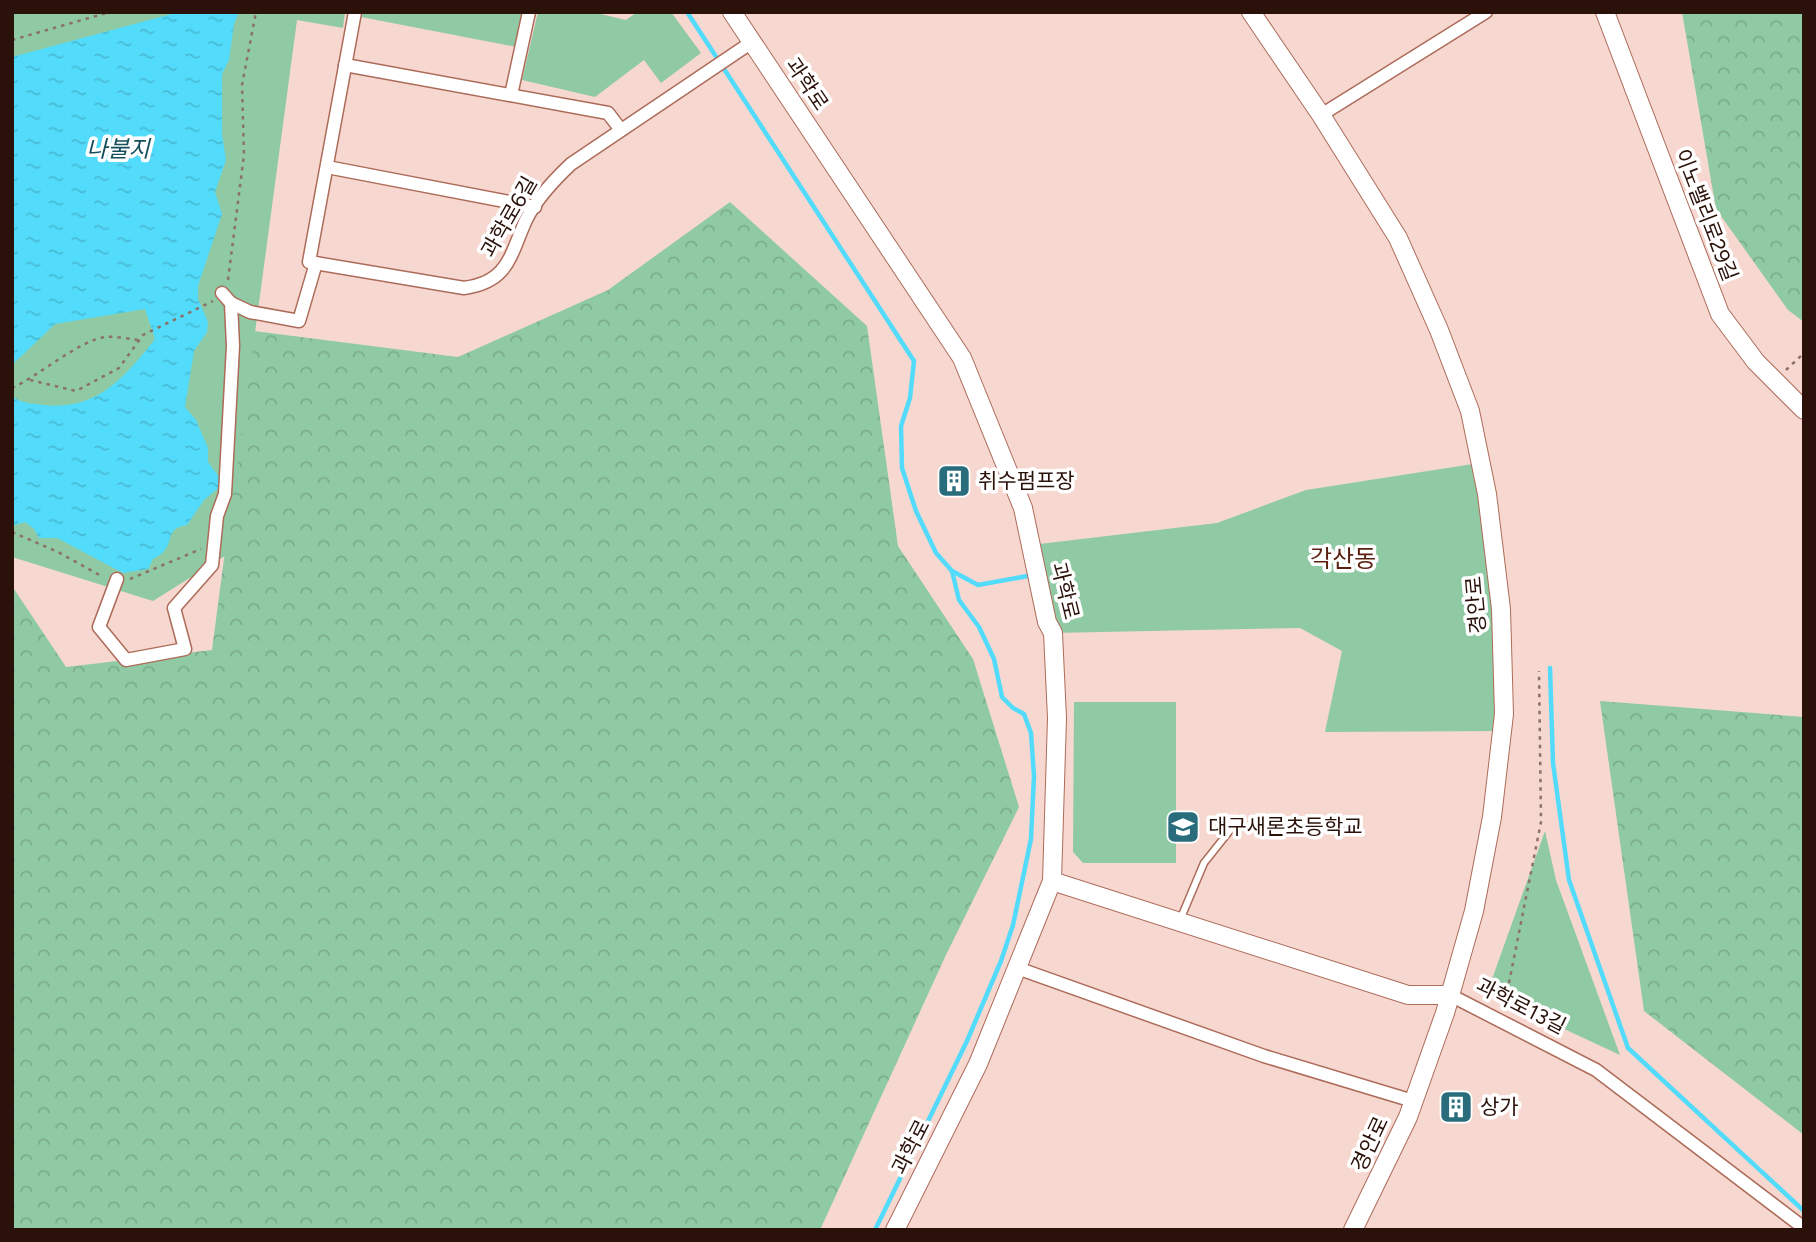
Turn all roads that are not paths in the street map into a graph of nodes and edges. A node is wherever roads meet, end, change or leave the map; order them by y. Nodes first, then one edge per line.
1 (355, 12) edge
2 (529, 12) edge
3 (732, 12) edge
4 (1251, 12) edge
5 (1486, 12) edge
6 (1605, 12) edge
7 (752, 42) junction
8 (345, 65) junction
9 (511, 95) junction
10 (1321, 115) junction
11 (621, 130) junction
12 (327, 167) junction
13 (535, 206) junction
14 (312, 263) junction
15 (1804, 410) edge
16 (117, 579) road end
17 (1239, 819) dead end
18 (1052, 881) junction
19 (1179, 922) junction
20 (1017, 968) junction
21 (1450, 995) junction
22 (1413, 1101) junction
23 (1804, 1228) edge
24 (895, 1230) edge
25 (1353, 1230) edge

1 - 8 street
2 - 9 street
3 - 7 street, 과학로
4 - 10 street, 경안로
5 - 10 street
6 - 15 street, 이노밸리로29길
7 - 11 street, 과학로6길
7 - 18 street, 과학로
8 - 9 street
8 - 12 street
9 - 11 street
10 - 21 street, 경안로
11 - 13 street, 과학로6길
12 - 13 street
12 - 14 street
13 - 14 street, 과학로6길
14 - 16 street
17 - 19 lane
18 - 19 street, 과학로13길
18 - 20 street, 과학로
19 - 21 street, 과학로13길
20 - 22 street
20 - 24 street, 과학로
21 - 22 street, 경안로
21 - 23 street, 과학로13길
22 - 25 street, 경안로

